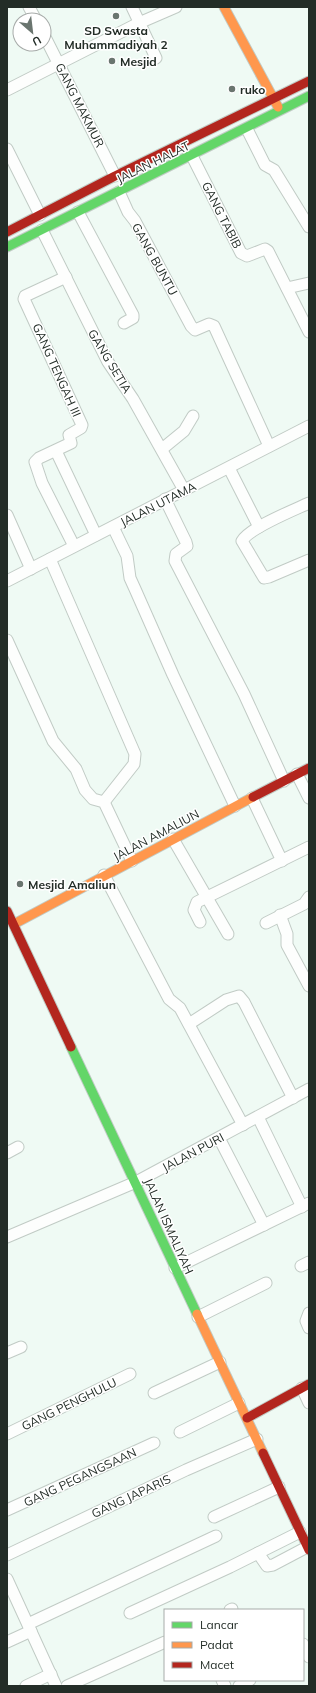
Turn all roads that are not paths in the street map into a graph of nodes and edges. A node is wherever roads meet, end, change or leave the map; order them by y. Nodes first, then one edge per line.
1 (132, 7) edge
2 (176, 7) edge
3 (224, 7) edge
4 (139, 23) junction
5 (52, 50) edge
6 (156, 58) dead end
7 (59, 63) junction
8 (309, 81) edge
9 (7, 90) edge
10 (309, 96) edge
11 (274, 99) junction
12 (280, 111) junction
13 (247, 129) junction
14 (7, 149) edge
15 (192, 156) junction
16 (115, 176) junction
17 (119, 192) junction
18 (78, 212) junction
19 (40, 215) junction
20 (309, 227) edge
21 (42, 230) junction
22 (7, 232) edge
23 (7, 247) edge
24 (66, 277) junction
25 (309, 283) edge
26 (287, 288) junction
27 (124, 323) dead end
28 (309, 332) edge
29 (193, 416) dead end
30 (309, 426) edge
31 (269, 446) junction
32 (162, 449) junction
33 (56, 451) junction
34 (229, 468) junction
35 (184, 490) junction
36 (165, 499) junction
37 (309, 503) edge
38 (7, 515) edge
39 (113, 527) junction
40 (259, 527) junction
41 (96, 535) junction
42 (74, 546) junction
43 (50, 559) junction
44 (309, 560) edge
45 (31, 569) junction
46 (7, 581) edge
47 (7, 640) edge
48 (309, 768) edge
49 (297, 774) junction
50 (284, 781) junction
51 (252, 798) junction
52 (309, 798) edge
53 (104, 802) junction
54 (235, 806) junction
55 (173, 840) junction
56 (309, 847) edge
57 (132, 861) junction
58 (282, 861) junction
59 (104, 875) junction
60 (208, 897) junction
61 (309, 897) edge
62 (7, 911) edge
63 (280, 916) junction
64 (200, 922) dead end
65 (266, 923) dead end
66 (14, 924) junction
67 (228, 934) dead end
68 (309, 986) edge
69 (189, 1024) junction
70 (309, 1089) edge
71 (293, 1098) junction
72 (258, 1117) junction
73 (243, 1125) junction
74 (219, 1138) junction
75 (18, 1147) dead end
76 (7, 1152) edge
77 (136, 1182) junction
78 (306, 1205) edge
79 (264, 1225) junction
80 (7, 1237) edge
81 (175, 1268) junction
82 (266, 1283) dead end
83 (309, 1313) edge
84 (198, 1318) junction
85 (309, 1328) edge
86 (21, 1347) dead end
87 (7, 1353) edge
88 (220, 1362) junction
89 (130, 1374) dead end
90 (306, 1386) edge
91 (154, 1393) dead end
92 (240, 1403) junction
93 (309, 1403) edge
94 (247, 1418) junction
95 (180, 1432) dead end
96 (7, 1434) edge
97 (257, 1439) junction
98 (154, 1443) dead end
99 (279, 1487) junction
100 (7, 1510) edge
101 (214, 1517) dead end
102 (300, 1532) junction
103 (216, 1536) dead end
104 (308, 1548) edge
105 (258, 1553) junction
106 (7, 1555) edge
107 (7, 1580) edge
108 (10, 1593) edge
109 (130, 1613) dead end
110 (29, 1628) junction
111 (7, 1642) edge
112 (164, 1642) edge
113 (304, 1644) edge
114 (309, 1657) edge
115 (51, 1674) junction
116 (248, 1681) edge
117 (26, 1686) edge
118 (56, 1686) edge
119 (67, 1686) edge
120 (239, 1686) edge

1 - 4 street
2 - 4 street
3 - 11 street
4 - 6 street
4 - 7 street
5 - 7 street, GANG MAKMUR
7 - 9 street
7 - 16 street, GANG MAKMUR
8 - 11 street, JALAN HALAT
10 - 12 street, JALAN HALAT
11 - 12 street
11 - 16 street, JALAN HALAT
12 - 13 street, JALAN HALAT
13 - 15 street, JALAN HALAT
13 - 20 street
14 - 19 street
15 - 17 street, JALAN HALAT
15 - 26 street, GANG TABIB
16 - 19 street, JALAN HALAT
17 - 18 street, JALAN HALAT
17 - 31 street, GANG BUNTU
18 - 21 street, JALAN HALAT
18 - 27 street
19 - 22 street, JALAN HALAT
21 - 23 street, JALAN HALAT
21 - 24 street, GANG SETIA
24 - 32 street, GANG SETIA
24 - 33 street, GANG TENGAH III
25 - 26 street
26 - 28 street
29 - 32 street
30 - 31 street, JALAN UTAMA
31 - 34 street, JALAN UTAMA
32 - 35 street, GANG SETIA
33 - 41 street
33 - 42 street, GANG TENGAH III
34 - 35 street, JALAN UTAMA
34 - 40 street
35 - 36 street, JALAN UTAMA
36 - 39 street, JALAN UTAMA
36 - 50 street
37 - 40 street
38 - 45 street
39 - 41 street, JALAN UTAMA
39 - 54 street
40 - 44 street
41 - 42 street, JALAN UTAMA
42 - 43 street, JALAN UTAMA
43 - 45 street, JALAN UTAMA
43 - 53 street
45 - 46 street, JALAN UTAMA
47 - 53 street
48 - 49 street, JALAN AMALIUN
49 - 50 street, JALAN AMALIUN
49 - 52 street
50 - 51 street, JALAN AMALIUN
51 - 54 street, JALAN AMALIUN
51 - 58 street
53 - 57 street
54 - 55 street, JALAN AMALIUN
55 - 57 street, JALAN AMALIUN
55 - 60 street
56 - 58 street
57 - 59 street, JALAN AMALIUN
58 - 60 street
59 - 66 street, JALAN AMALIUN
59 - 69 street
60 - 64 street
60 - 67 street
61 - 63 street
62 - 66 street, JALAN ISMALIYAH
63 - 65 street
63 - 68 street
66 - 77 street, JALAN ISMALIYAH
69 - 71 street
69 - 73 street
70 - 71 street, JALAN PURI
71 - 72 street, JALAN PURI
72 - 73 street, JALAN PURI
72 - 78 street
73 - 74 street, JALAN PURI
74 - 77 street, JALAN PURI
74 - 79 street
75 - 76 street
77 - 80 street, JALAN PURI
77 - 81 street, JALAN ISMALIYAH
78 - 79 street
79 - 81 street
81 - 84 street, JALAN ISMALIYAH
82 - 84 street
83 - 85 street
84 - 88 street, JALAN ISMALIYAH
86 - 87 street
88 - 91 street
88 - 92 street, JALAN ISMALIYAH
89 - 96 street, GANG PENGHULU
90 - 93 street
90 - 94 street
92 - 94 street, JALAN ISMALIYAH
92 - 95 street
94 - 97 street, JALAN ISMALIYAH
97 - 99 street, JALAN ISMALIYAH
97 - 106 street, GANG JAPARIS
98 - 100 street, GANG PEGANGSAAN
99 - 101 street
99 - 102 street, JALAN ISMALIYAH
102 - 104 street, JALAN ISMALIYAH
102 - 105 street
103 - 110 street
104 - 105 street
105 - 109 street
107 - 108 street
108 - 110 street
110 - 111 street
110 - 115 street
112 - 119 street
113 - 114 street
115 - 117 street
115 - 118 street
116 - 120 street

